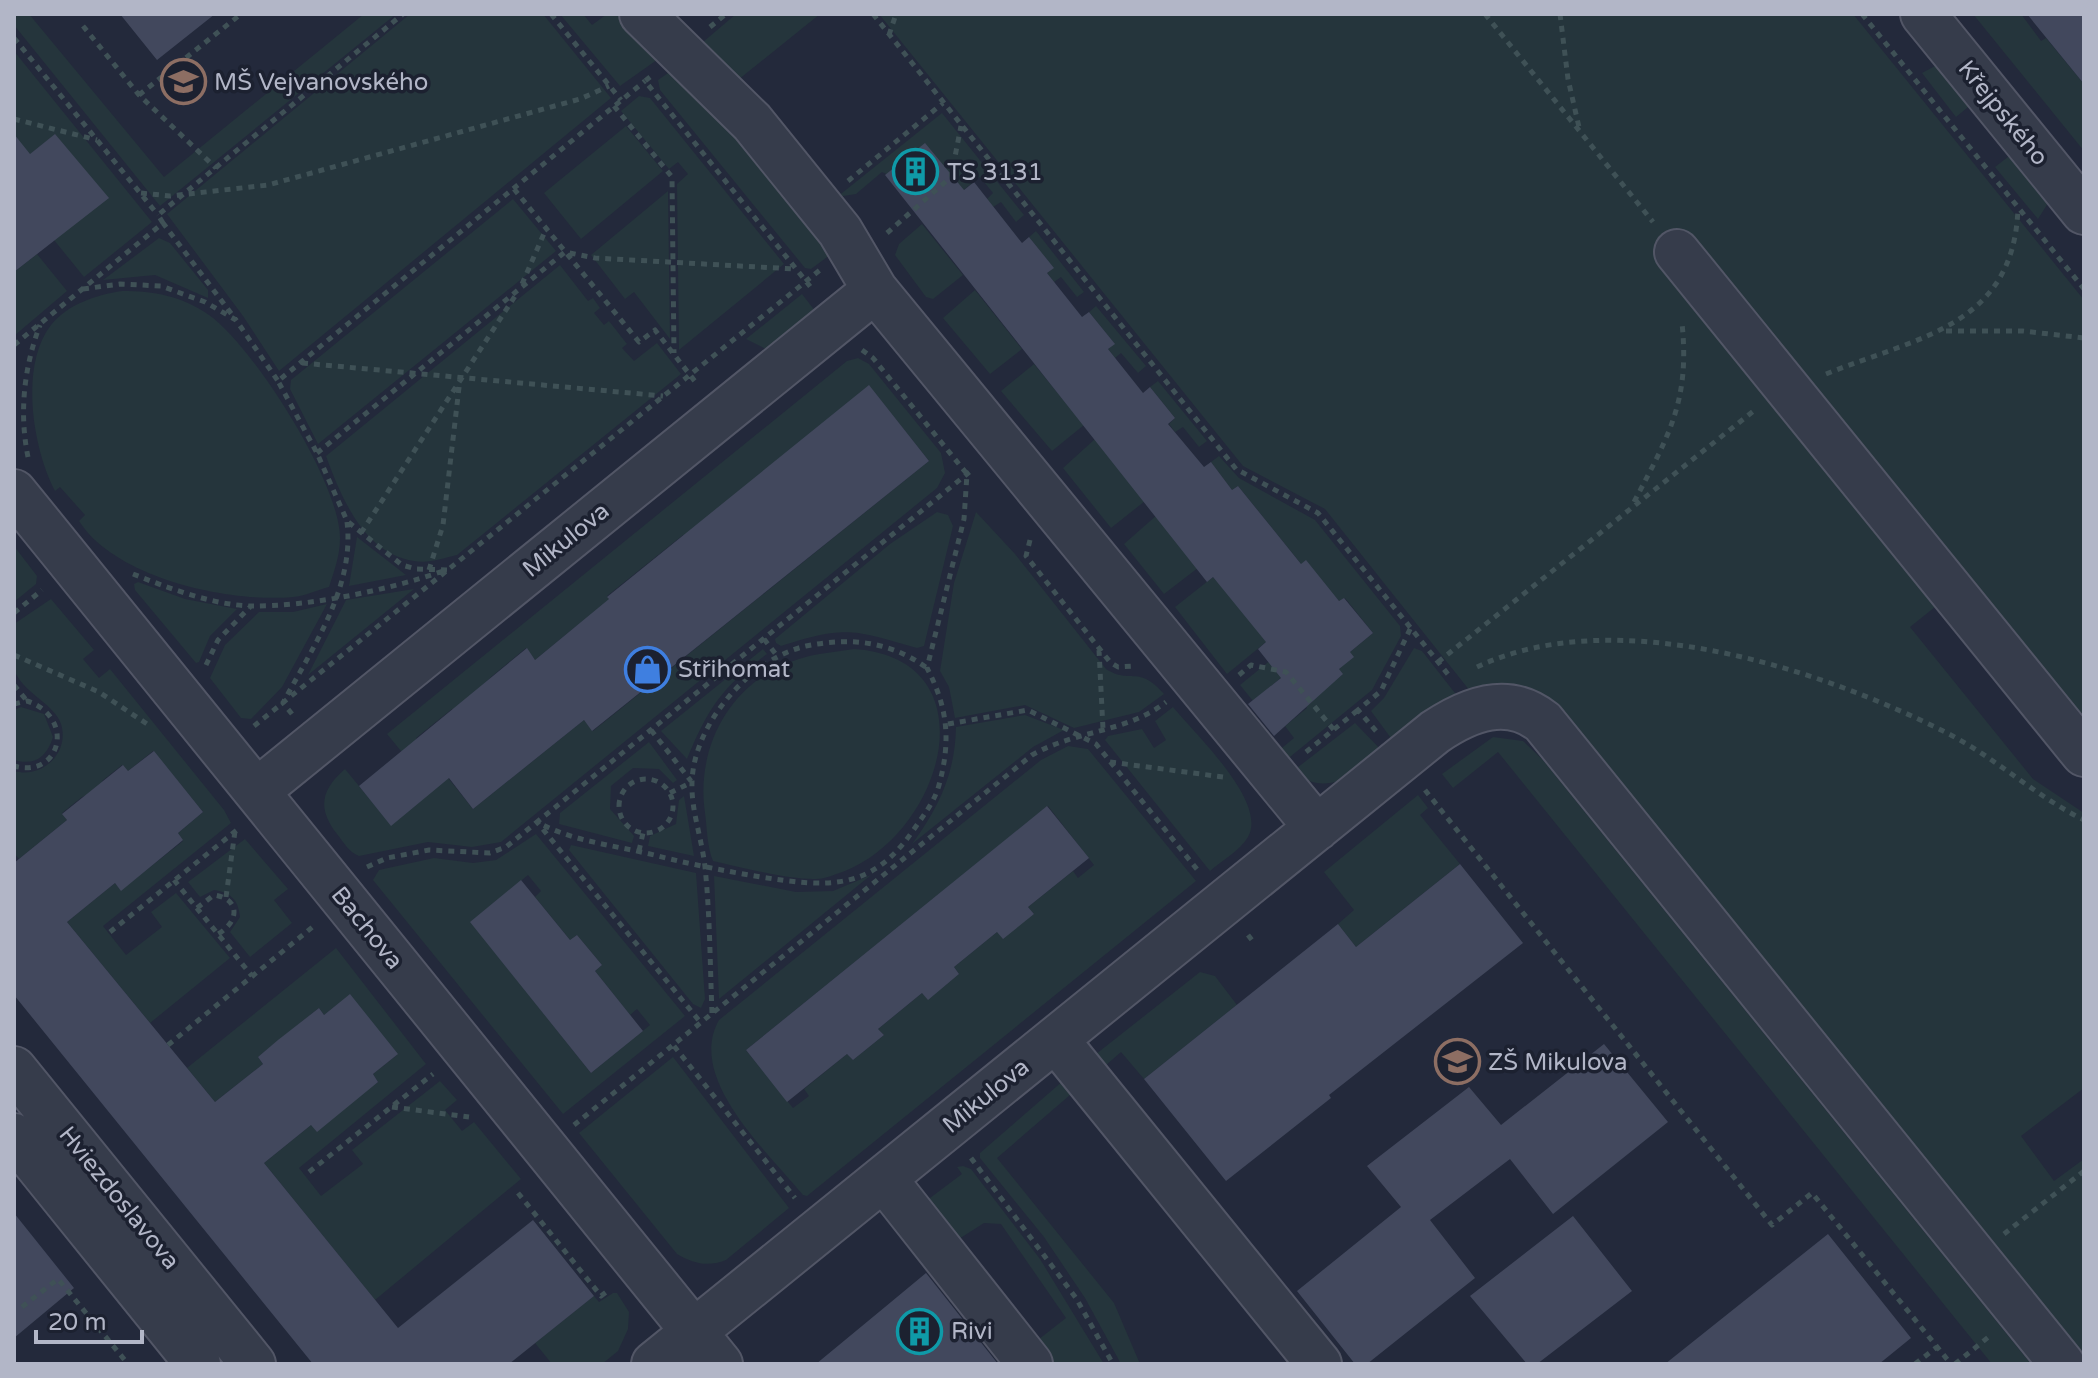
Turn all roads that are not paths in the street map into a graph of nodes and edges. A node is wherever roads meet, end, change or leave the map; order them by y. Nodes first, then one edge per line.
1 (642, 14) edge
2 (1923, 14) edge
3 (2084, 212) edge
4 (1677, 252) road end
5 (875, 290) junction
6 (18, 475) edge
7 (2084, 754) edge
8 (250, 808) junction
9 (1317, 828) junction
10 (1056, 1040) junction
11 (14, 1069) edge
12 (14, 1136) edge
13 (884, 1179) junction
14 (14, 1183) edge
15 (707, 1348) edge
16 (196, 1364) edge
17 (253, 1364) edge
18 (654, 1364) edge
19 (1030, 1364) edge
20 (1319, 1364) edge
21 (2062, 1364) edge

1 - 5 street
2 - 3 street, Křejpského
4 - 7 street
5 - 8 street, Mikulova
5 - 9 street
6 - 8 street, Bachova
8 - 15 street, Bachova
9 - 10 street, Mikulova
9 - 21 street, Mikulova
10 - 13 street, Mikulova
10 - 20 street
11 - 17 street, Hviezdoslavova
12 - 16 street, Hviezdoslavova
13 - 15 street, Mikulova
13 - 19 street
14 - 16 street
15 - 18 street, Mikulova

